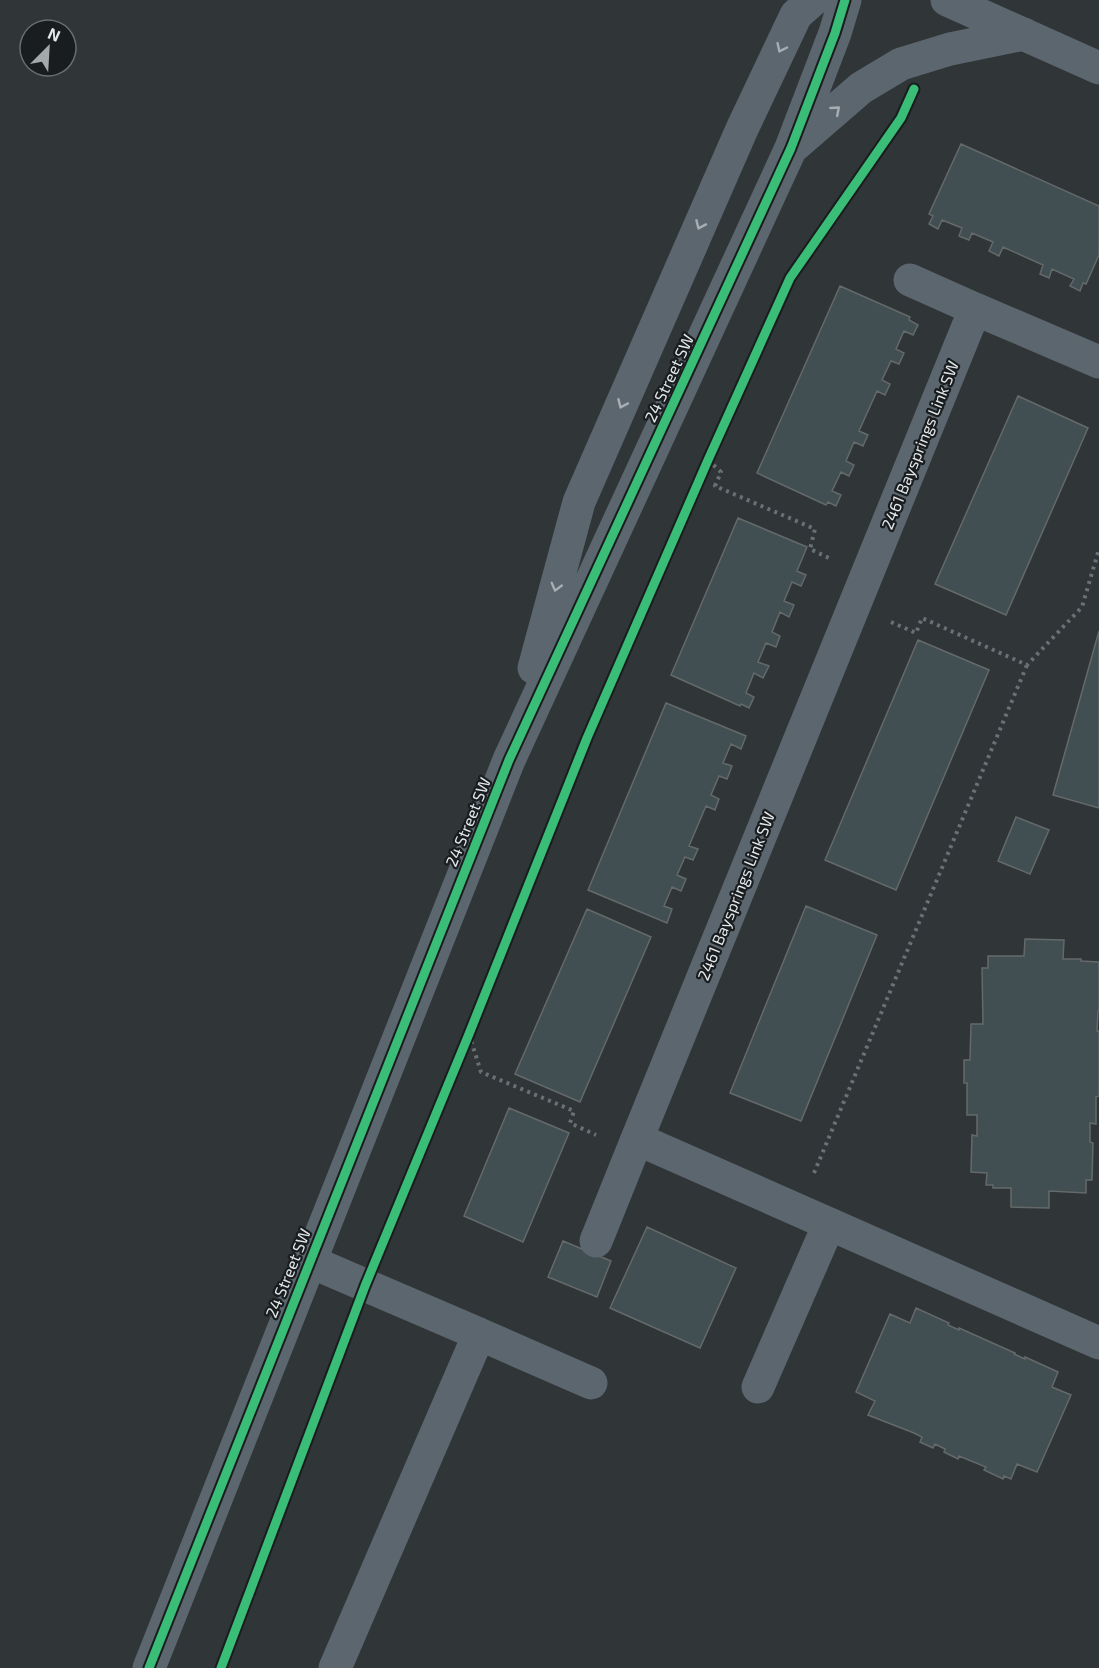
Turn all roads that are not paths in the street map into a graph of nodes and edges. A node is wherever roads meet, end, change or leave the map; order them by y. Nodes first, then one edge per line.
1 (813, 0) edge
2 (845, 0) edge
3 (947, 0) edge
4 (1024, 34) junction
5 (1099, 68) edge
6 (791, 148) junction
7 (910, 280) dead end
8 (975, 309) junction
9 (1099, 362) edge
10 (509, 760) junction
11 (634, 1146) junction
12 (829, 1224) junction
13 (596, 1241) dead end
14 (309, 1261) junction
15 (479, 1335) junction
16 (1099, 1343) edge
17 (591, 1383) dead end
18 (758, 1387) dead end
19 (149, 1668) edge
20 (335, 1668) edge

1 -> 10 street, 24 Street SW
2 - 6 street, 24 Street SW
3 - 4 street
4 - 5 street
6 -> 4 street
6 - 10 street, 24 Street SW
7 - 8 street
8 - 9 street
8 - 11 street, 2461 Baysprings Link SW
10 - 14 street, 24 Street SW
11 - 12 street
11 - 13 street, 2461 Baysprings Link SW
12 - 16 street
12 - 18 street
14 - 15 street
14 - 19 street, 24 Street SW
15 - 17 street
15 - 20 street

